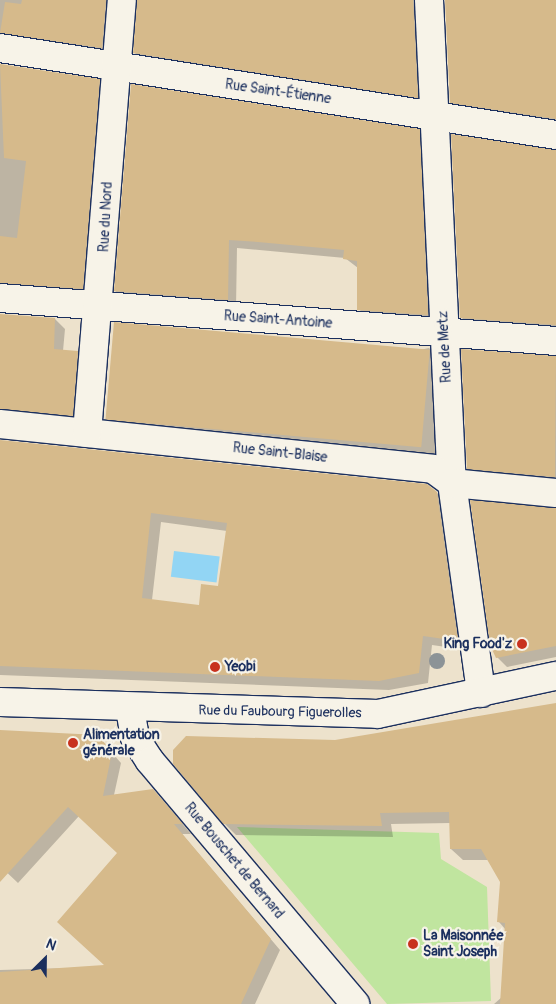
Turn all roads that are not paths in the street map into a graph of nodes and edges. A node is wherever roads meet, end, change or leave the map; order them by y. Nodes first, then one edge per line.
1 (122, 0) edge
2 (429, 0) edge
3 (0, 48) edge
4 (114, 68) junction
5 (433, 115) junction
6 (556, 135) edge
7 (0, 298) edge
8 (100, 306) junction
9 (444, 333) junction
10 (556, 341) edge
11 (0, 424) edge
12 (87, 433) junction
13 (452, 483) junction
14 (556, 493) edge
15 (556, 676) edge
16 (482, 692) junction
17 (0, 702) edge
18 (130, 709) junction
19 (355, 1004) edge

1 - 4 street, Rue du Nord
2 - 5 street, Rue de Metz
3 - 4 street, Rue Saint-Étienne
4 - 5 street, Rue Saint-Étienne
4 - 8 street, Rue du Nord
5 - 6 street, Rue Saint-Étienne
5 - 9 street, Rue de Metz
7 - 8 street, Rue Saint-Antoine
8 - 9 street, Rue Saint-Antoine
8 - 12 street, Rue du Nord
9 - 10 street, Rue Saint-Antoine
9 - 13 street, Rue de Metz
11 - 12 street, Rue Saint-Blaise
12 - 13 street, Rue Saint-Blaise
13 - 14 street, Rue Saint-Blaise
13 - 16 street, Rue de Metz
15 - 16 street, Rue du Faubourg Figuerolles
16 - 18 street, Rue du Faubourg Figuerolles
17 - 18 street, Rue du Faubourg Figuerolles
18 - 19 street, Rue Bouschet de Bernard

